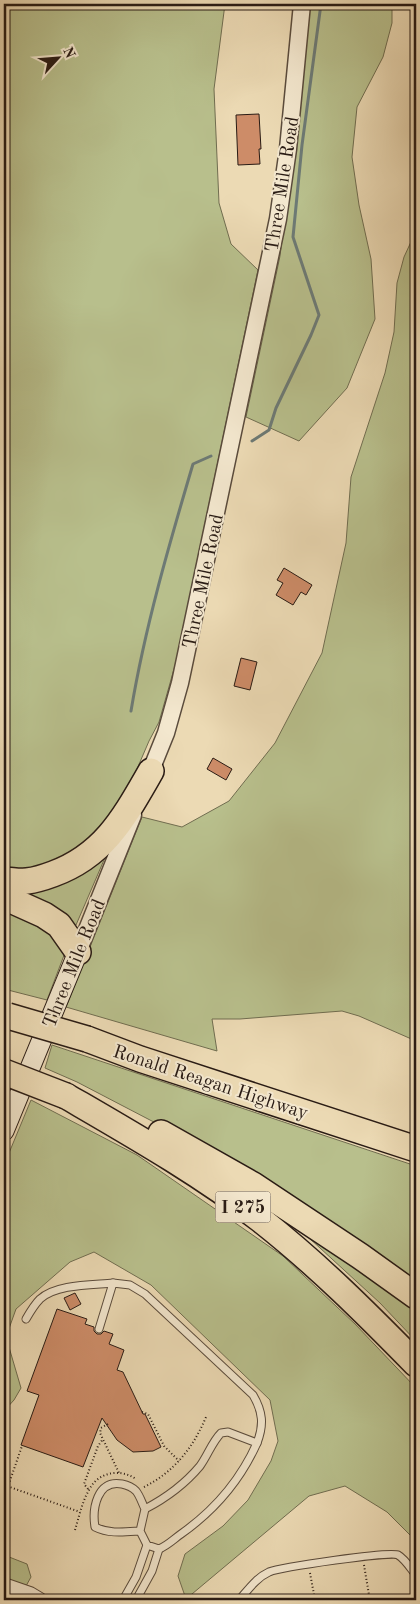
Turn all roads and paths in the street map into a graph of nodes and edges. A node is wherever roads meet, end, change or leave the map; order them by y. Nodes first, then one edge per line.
1 (302, 4) edge
2 (151, 771) junction
3 (4, 880) edge
4 (4, 897) edge
5 (78, 952) junction
6 (6, 1016) edge
7 (4, 1072) edge
8 (66, 1096) junction
9 (323, 1118) junction
10 (4, 1131) edge
11 (416, 1136) edge
12 (416, 1149) edge
13 (113, 1283) junction
14 (416, 1296) edge
15 (26, 1319) dead end
16 (99, 1329) dead end
17 (398, 1346) junction
18 (416, 1364) edge
19 (416, 1369) edge
20 (142, 1412) dead end
21 (206, 1417) dead end
22 (108, 1424) dead end
23 (103, 1439) junction
24 (257, 1443) junction
25 (22, 1446) dead end
26 (179, 1461) junction
27 (119, 1473) junction
28 (4, 1484) edge
29 (8, 1486) junction
30 (89, 1490) junction
31 (4, 1498) edge
32 (145, 1509) junction
33 (80, 1512) junction
34 (75, 1530) dead end
35 (140, 1531) junction
36 (146, 1545) junction
37 (159, 1549) junction
38 (362, 1556) junction
39 (309, 1565) junction
40 (416, 1575) edge
41 (4, 1585) edge
42 (369, 1595) dead end
43 (364, 1596) dead end
44 (40, 1600) edge
45 (123, 1600) edge
46 (136, 1600) edge
47 (238, 1600) edge
48 (315, 1600) edge
49 (365, 1600) edge

1 - 2 street, Three Mile Road
2 - 3 highway
2 - 5 street, Three Mile Road
4 - 5 highway
5 - 10 main road, Three Mile Road
6 - 9 highway, Ronald Reagan Highway, bridge
7 - 8 highway, I 275, bridge
8 - 14 highway
8 - 17 highway, I 275
9 - 11 highway
9 - 12 highway, Ronald Reagan Highway
13 - 15 lane
13 - 16 lane
13 - 24 lane
17 - 18 highway, I 275
17 - 19 highway
20 - 26 path
21 - 26 path
22 - 23 path
23 - 27 path
23 - 30 path
24 - 32 lane
24 - 37 lane
25 - 29 path
26 - 27 path
27 - 30 path
28 - 29 path
29 - 31 path
29 - 33 path
30 - 33 path
32 - 35 lane
32 - 35 lane
33 - 34 path
35 - 36 lane
36 - 37 lane
36 - 45 lane
37 - 46 lane
38 - 39 lane
38 - 40 lane
38 - 42 path
39 - 47 lane
39 - 48 path
41 - 44 street
43 - 49 path

